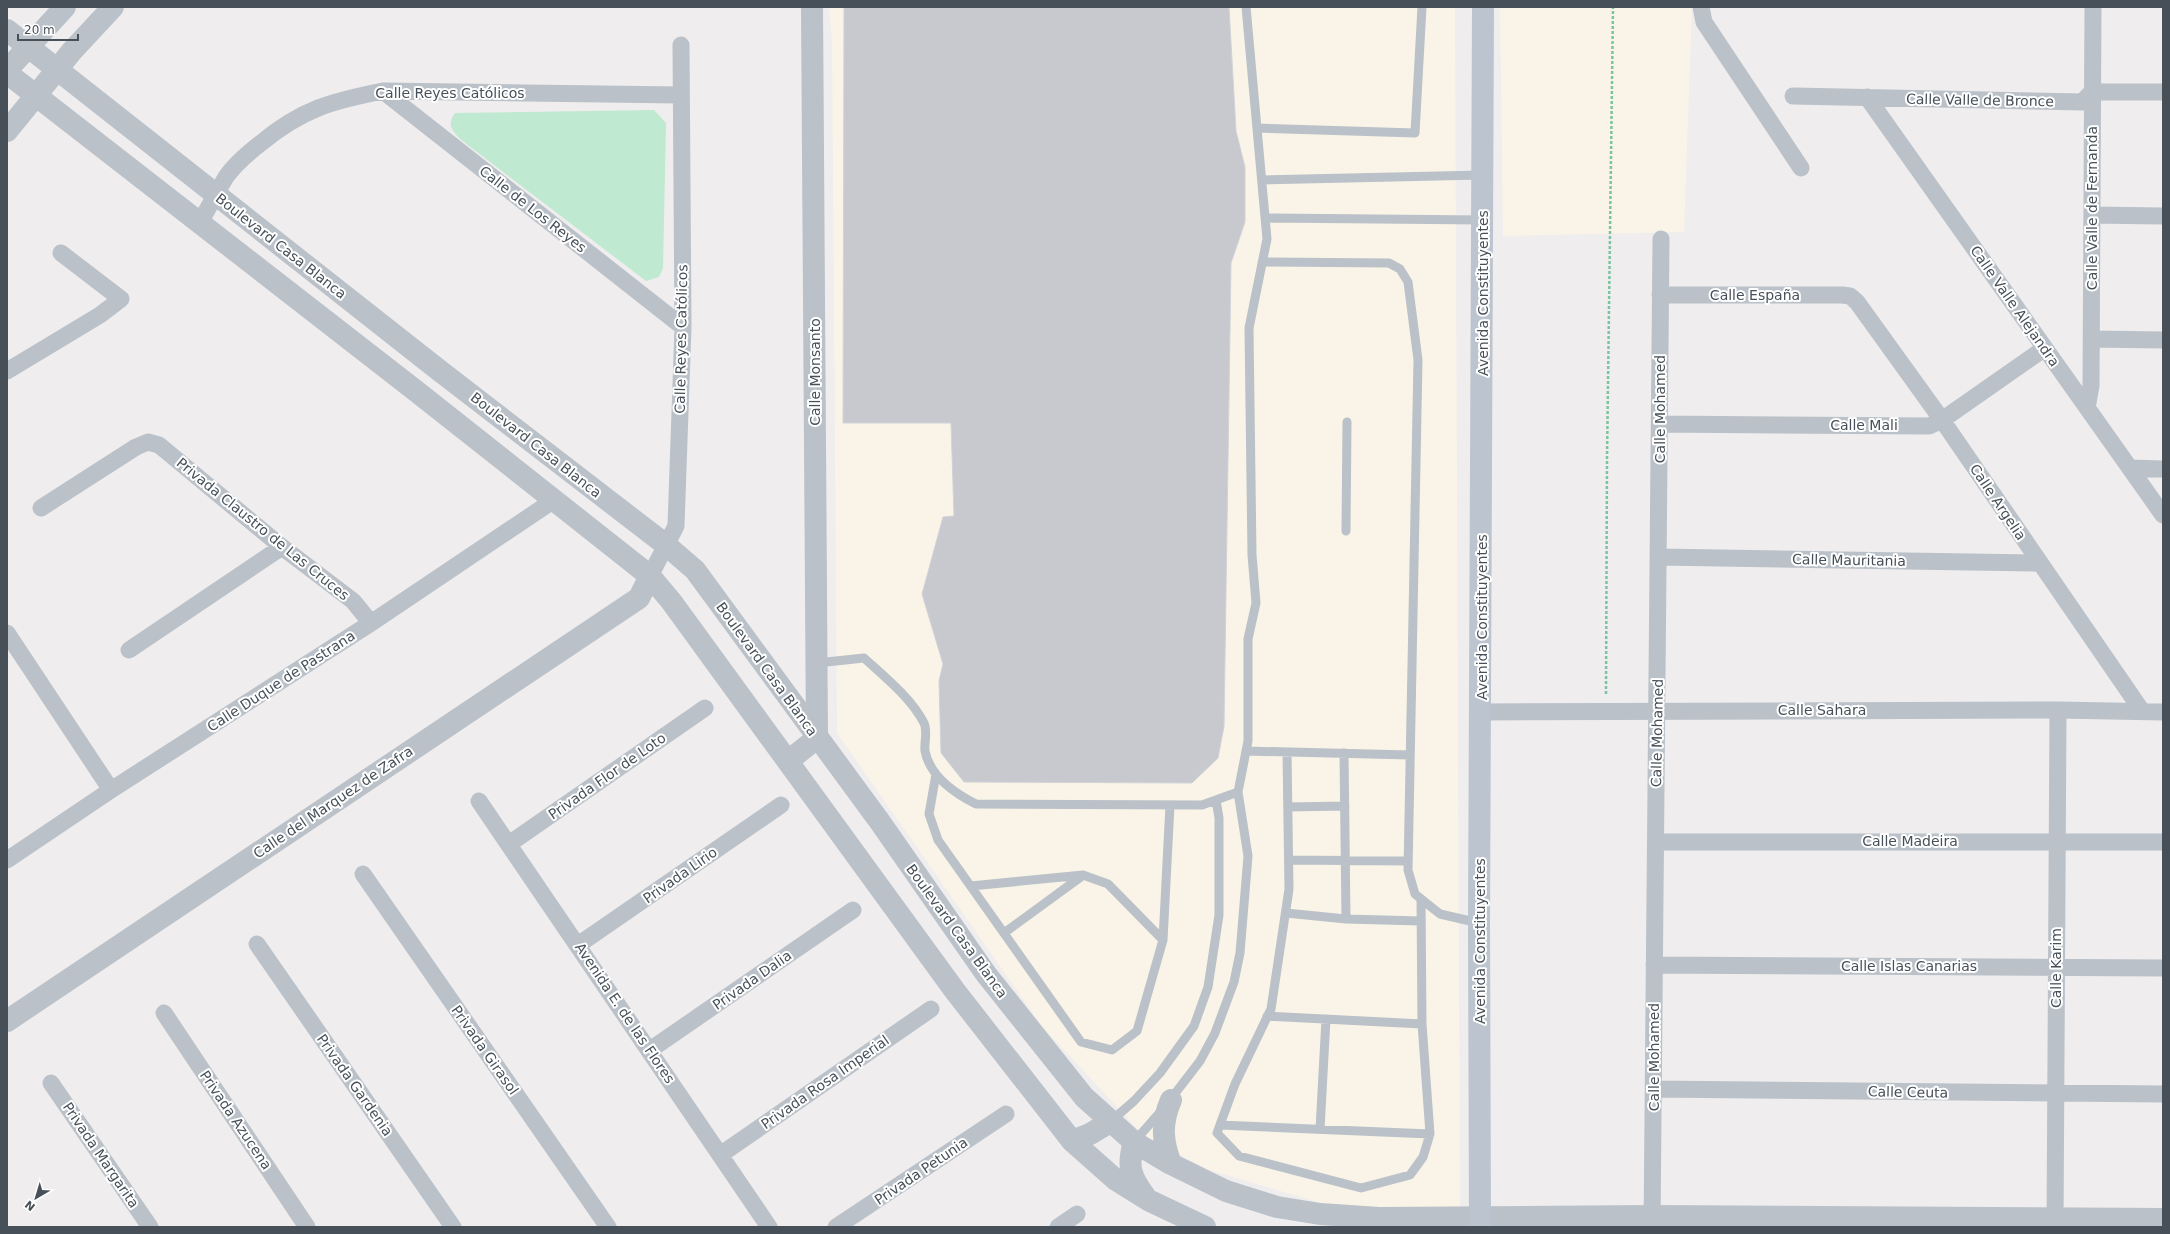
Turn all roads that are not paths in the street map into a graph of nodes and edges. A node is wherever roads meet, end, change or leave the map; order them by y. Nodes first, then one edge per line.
1 (65, 7) edge
2 (113, 7) edge
3 (812, 7) edge
4 (1246, 7) edge
5 (1422, 7) edge
6 (1483, 7) edge
7 (1701, 7) edge
8 (2093, 7) edge
9 (7, 30) edge
10 (681, 45) dead end
11 (28, 47) junction
12 (57, 70) junction
13 (7, 71) edge
14 (383, 91) junction
15 (2092, 92) junction
16 (2163, 92) edge
17 (680, 94) junction
18 (37, 96) junction
19 (1793, 96) dead end
20 (1867, 97) junction
21 (1257, 128) junction
22 (7, 131) edge
23 (1801, 168) dead end
24 (1484, 175) junction
25 (1262, 180) junction
26 (217, 196) junction
27 (2092, 215) junction
28 (2163, 216) edge
29 (1265, 218) junction
30 (1483, 220) junction
31 (200, 222) junction
32 (1661, 239) dead end
33 (61, 252) dead end
34 (1262, 262) junction
35 (1660, 295) junction
36 (1850, 296) joint
37 (683, 327) junction
38 (2092, 339) junction
39 (2163, 340) edge
40 (2045, 348) junction
41 (7, 371) edge
42 (2088, 408) junction
43 (1942, 420) junction
44 (1348, 422) dead end
45 (1660, 424) junction
46 (517, 430) junction
47 (496, 455) junction
48 (2130, 468) junction
49 (2163, 469) edge
50 (554, 500) junction
51 (41, 508) dead end
52 (2163, 515) edge
53 (1346, 531) dead end
54 (666, 545) junction
55 (282, 547) junction
56 (1659, 557) junction
57 (2039, 563) junction
58 (650, 576) junction
59 (372, 622) junction
60 (7, 633) edge
61 (129, 650) dead end
62 (817, 663) junction
63 (705, 708) dead end
64 (1658, 710) junction
65 (2058, 710) junction
66 (2142, 711) junction
67 (1481, 712) junction
68 (2163, 712) edge
69 (817, 738) junction
70 (1246, 751) junction
71 (1287, 752) junction
72 (1344, 753) junction
73 (1410, 755) junction
74 (788, 761) junction
75 (936, 774) junction
76 (111, 790) junction
77 (1238, 792) junction
78 (1216, 800) junction
79 (479, 801) dead end
80 (1170, 805) junction
81 (781, 806) dead end
82 (1344, 806) junction
83 (1288, 807) junction
84 (2056, 841) junction
85 (1656, 842) junction
86 (2163, 842) edge
87 (508, 844) junction
88 (7, 860) edge
89 (1289, 860) junction
90 (1345, 860) junction
91 (1408, 861) junction
92 (363, 874) dead end
93 (1083, 875) junction
94 (971, 886) junction
95 (1421, 899) junction
96 (853, 910) dead end
97 (1286, 913) junction
98 (1346, 918) junction
99 (1422, 921) junction
100 (1479, 923) junction
101 (1004, 933) junction
102 (1163, 940) junction
103 (257, 944) dead end
104 (578, 945) junction
105 (1654, 965) junction
106 (2056, 967) junction
107 (2163, 968) edge
108 (931, 1009) dead end
109 (164, 1014) dead end
110 (1267, 1016) junction
111 (1326, 1019) junction
112 (7, 1020) edge
113 (1422, 1024) junction
114 (650, 1050) junction
115 (51, 1083) dead end
116 (1654, 1089) junction
117 (2055, 1093) junction
118 (2163, 1094) edge
119 (1171, 1100) junction
120 (1006, 1114) dead end
121 (1110, 1122) junction
122 (1220, 1125) junction
123 (1320, 1129) junction
124 (1430, 1134) junction
125 (1072, 1141) junction
126 (1134, 1142) junction
127 (720, 1155) junction
128 (1171, 1164) junction
129 (1148, 1200) junction
130 (1077, 1214) dead end
131 (2163, 1220) edge
132 (1480, 1222) edge
133 (1652, 1222) edge
134 (2055, 1222) edge
135 (150, 1227) edge
136 (307, 1227) edge
137 (453, 1227) edge
138 (608, 1227) edge
139 (769, 1227) edge
140 (836, 1227) edge
141 (1058, 1227) edge
142 (1205, 1227) edge

1 - 11 street
2 - 12 street
3 - 62 street, Calle Monsanto
4 - 21 lane
5 - 21 lane
6 - 24 main road, Avenida Constituyentes
7 - 23 street
8 - 15 street, Calle Valle de Fernanda
9 - 11 street, Boulevard Casa Blanca
10 - 17 street, Calle Reyes Católicos
11 - 12 street, Boulevard Casa Blanca
11 - 13 street
12 - 18 street
12 - 26 street, Boulevard Casa Blanca
13 - 18 street
14 - 17 street, Calle Reyes Católicos
14 - 26 street, Calle Reyes Católicos
14 - 37 street, Calle de Los Reyes
15 - 16 street
15 - 20 street, Calle Valle de Bronce
15 - 27 street, Calle Valle de Fernanda
17 - 37 street, Calle Reyes Católicos
18 - 22 street
18 - 31 street
19 - 20 street, Calle Valle de Bronce
20 - 40 street, Calle Valle Alejandra
21 - 25 lane
24 - 25 lane
24 - 30 main road, Avenida Constituyentes
25 - 29 lane
26 - 31 street, Calle Reyes Católicos
26 - 46 street, Boulevard Casa Blanca
27 - 28 street
27 - 38 street, Calle Valle de Fernanda
29 - 30 lane
29 - 34 lane
30 - 67 main road, Avenida Constituyentes
31 - 47 street
32 - 35 street, Calle Mohamed
33 - 41 street
34 - 70 lane
34 - 73 lane
35 - 36 street, Calle España
35 - 45 street, Calle Mohamed
36 - 43 street, Calle Argelia
37 - 54 street, Calle Reyes Católicos
38 - 39 street
38 - 42 street, Calle Valle de Fernanda
40 - 42 street, Calle Valle Alejandra
40 - 43 street, Calle Mali
42 - 48 street, Calle Valle Alejandra
43 - 45 street, Calle Mali
43 - 57 street, Calle Argelia
44 - 53 lane
45 - 56 street, Calle Mohamed
46 - 47 street
46 - 54 street, Boulevard Casa Blanca
47 - 50 street
48 - 49 street
48 - 52 street, Calle Valle Alejandra
50 - 58 street
50 - 59 street, Calle Duque de Pastrana
51 - 55 street, Privada Claustro de Las Cruces
54 - 58 street, Calle Reyes Católicos
54 - 69 street, Boulevard Casa Blanca
55 - 59 street, Privada Claustro de Las Cruces
55 - 61 street
56 - 57 street, Calle Mauritania
56 - 64 street, Calle Mohamed
57 - 66 street, Calle Argelia
58 - 74 street
58 - 112 street, Calle del Marquez de Zafra
59 - 76 street, Calle Duque de Pastrana
60 - 76 street
62 - 69 street, Calle Monsanto
62 - 75 lane
63 - 87 street, Privada Flor de Loto
64 - 65 street, Calle Sahara
64 - 67 street, Calle Sahara
64 - 85 street, Calle Mohamed
65 - 66 street, Calle Sahara
65 - 84 street, Calle Karim
66 - 68 street, Calle Sahara
67 - 100 main road, Avenida Constituyentes
69 - 74 street
69 - 121 street, Boulevard Casa Blanca
70 - 71 lane
70 - 77 lane
71 - 72 lane
71 - 83 lane
72 - 73 lane
72 - 82 lane
73 - 91 lane
74 - 125 street
75 - 80 lane
75 - 94 lane
76 - 88 street, Calle Duque de Pastrana
77 - 78 lane
77 - 119 lane
78 - 80 lane
78 - 121 lane
79 - 87 street, Avenida E. de las Flores
80 - 102 lane
81 - 104 street, Privada Lirio
82 - 83 lane
82 - 90 lane
83 - 89 lane
84 - 85 street, Calle Madeira
84 - 86 street, Calle Madeira
84 - 106 street, Calle Karim
85 - 105 street, Calle Mohamed
87 - 104 street, Avenida E. de las Flores
89 - 90 lane
89 - 97 lane
90 - 91 lane
90 - 98 lane
91 - 95 lane
92 - 138 street, Privada Girasol
93 - 94 lane
93 - 101 lane
93 - 102 lane
94 - 101 lane
95 - 99 lane
95 - 100 lane
96 - 114 street, Privada Dalia
97 - 98 lane
97 - 110 lane
98 - 99 lane
99 - 113 lane
100 - 132 main road, Avenida Constituyentes
101 - 102 lane
103 - 137 street, Privada Gardenia
104 - 114 street, Avenida E. de las Flores
105 - 106 street, Calle Islas Canarias
105 - 116 street, Calle Mohamed
106 - 107 street, Calle Islas Canarias
106 - 117 street, Calle Karim
108 - 127 street, Privada Rosa Imperial
109 - 136 street, Privada Azucena
110 - 111 lane
110 - 122 lane
111 - 113 lane
111 - 123 lane
113 - 124 lane
114 - 127 street, Avenida E. de las Flores
115 - 135 street, Privada Margarita
116 - 117 street, Calle Ceuta
116 - 133 street, Calle Mohamed
117 - 118 street, Calle Ceuta
117 - 134 street, Calle Karim
119 - 126 lane
119 - 128 street
120 - 140 street, Privada Petunia
121 - 125 street
121 - 126 street, Boulevard Casa Blanca
122 - 123 lane
122 - 124 lane
123 - 124 lane
125 - 129 street
126 - 128 street, Boulevard Casa Blanca
126 - 129 street
127 - 139 street, Avenida E. de las Flores
128 - 132 street, Boulevard Casa Blanca
129 - 142 street
130 - 141 street
131 - 134 street, Boulevard Casa Blanca
132 - 133 street, Boulevard Casa Blanca
133 - 134 street, Boulevard Casa Blanca

